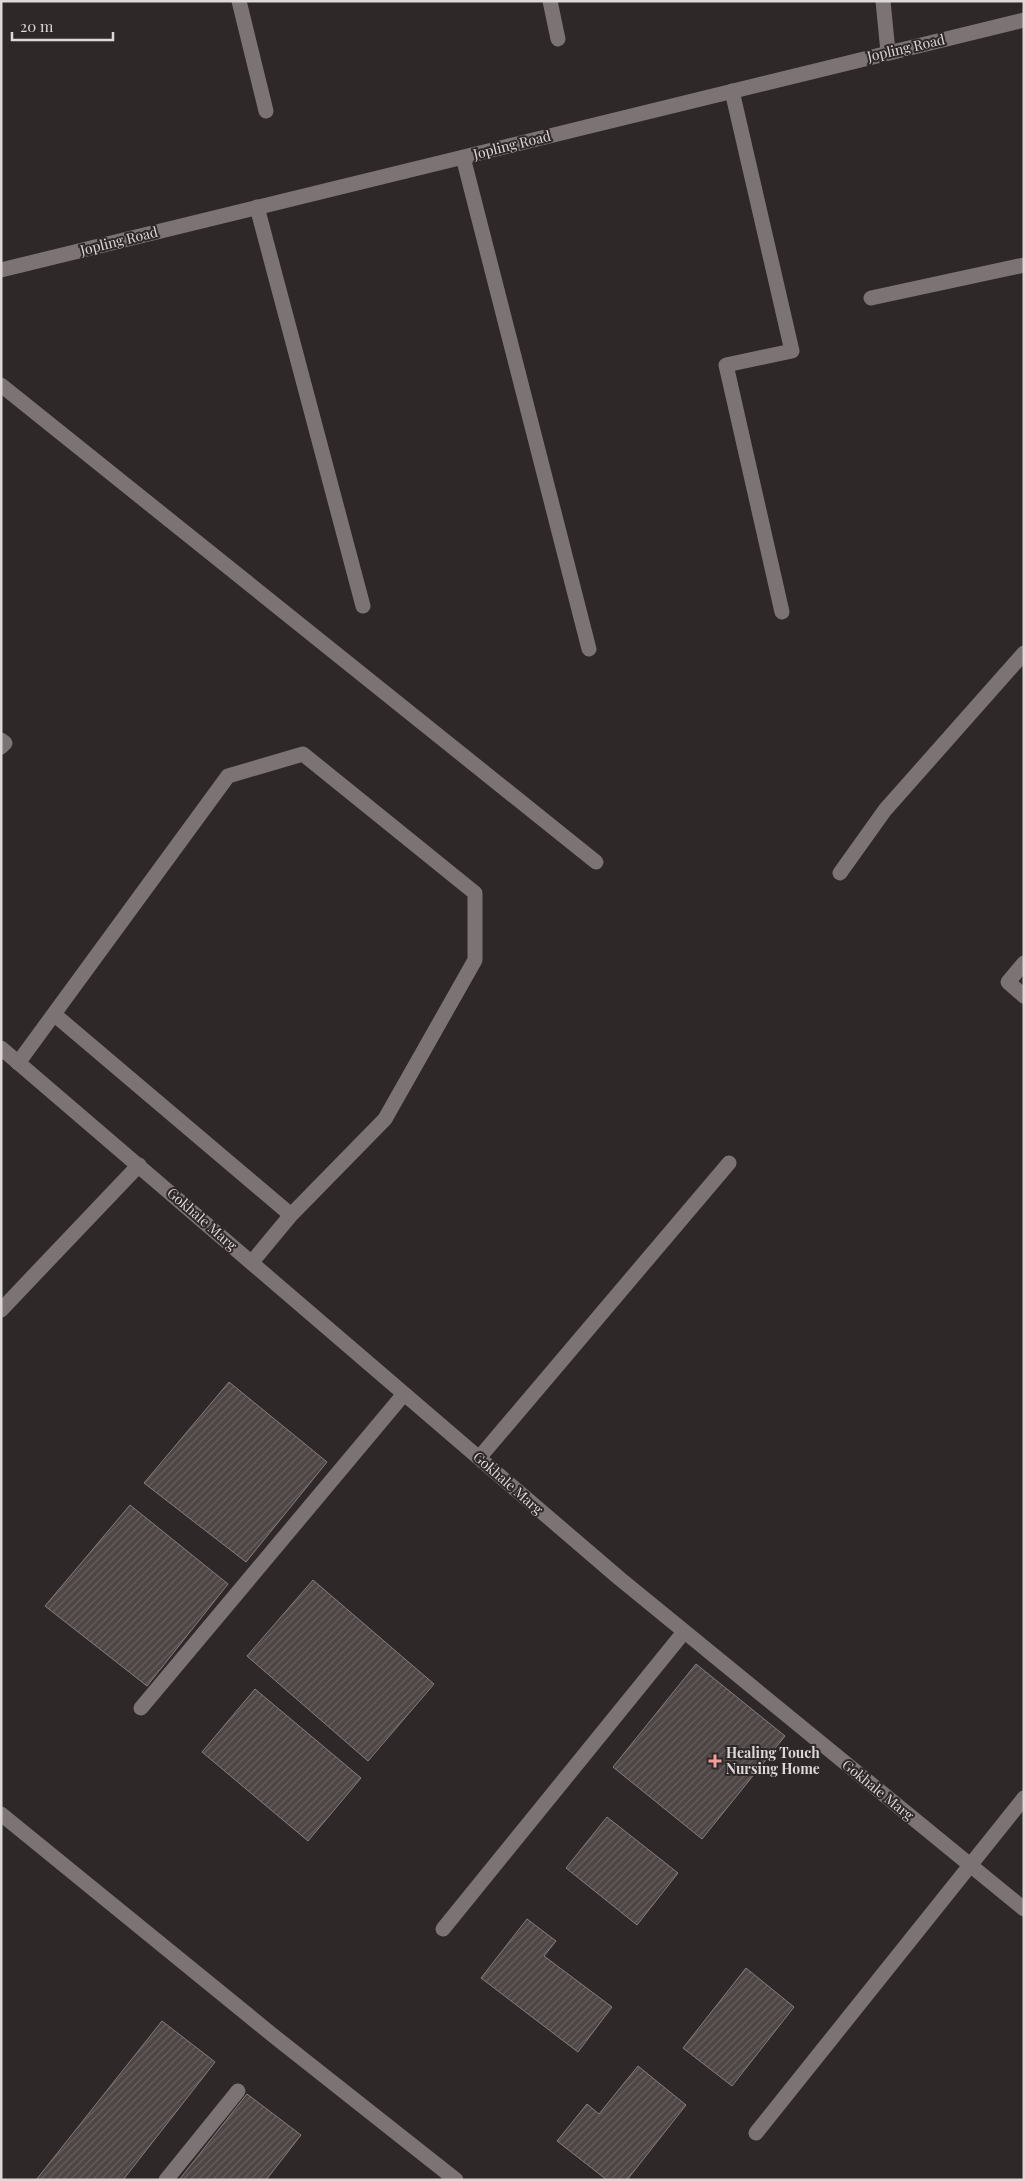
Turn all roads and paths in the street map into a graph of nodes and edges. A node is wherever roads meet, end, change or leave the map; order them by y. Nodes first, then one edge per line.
1 (239, 1) edge
2 (550, 1) edge
3 (883, 1) edge
4 (1024, 20) edge
5 (558, 39) dead end
6 (888, 52) junction
7 (732, 91) junction
8 (266, 111) dead end
9 (463, 157) junction
10 (257, 207) junction
11 (1024, 265) edge
12 (1, 270) edge
13 (871, 298) dead end
14 (1, 385) edge
15 (363, 606) dead end
16 (782, 612) dead end
17 (589, 649) dead end
18 (1024, 653) edge
19 (1, 740) edge
20 (1, 747) edge
21 (596, 862) dead end
22 (840, 874) dead end
23 (1024, 963) edge
24 (1024, 996) edge
25 (54, 1015) junction
26 (1, 1048) edge
27 (18, 1063) junction
28 (729, 1163) dead end
29 (139, 1165) junction
30 (291, 1215) junction
31 (252, 1262) junction
32 (1, 1310) edge
33 (404, 1394) junction
34 (479, 1458) junction
35 (684, 1632) junction
36 (141, 1708) dead end
37 (1024, 1798) edge
38 (1, 1814) edge
39 (970, 1865) junction
40 (1024, 1909) edge
41 (443, 1929) dead end
42 (238, 2091) dead end
43 (756, 2133) dead end
44 (166, 2180) edge
45 (456, 2180) edge

1 - 8 street
2 - 5 street
3 - 6 street
4 - 6 street, Jopling Road
6 - 7 street, Jopling Road
7 - 9 street, Jopling Road
7 - 16 street
9 - 10 street, Jopling Road
9 - 17 street
10 - 12 street, Jopling Road
10 - 15 street
11 - 13 street
14 - 21 street
18 - 22 street
19 - 20 street
23 - 24 street
25 - 27 street
25 - 30 street
25 - 30 street
26 - 27 street, Gokhale Marg
27 - 29 street, Gokhale Marg
28 - 34 street
29 - 31 street, Gokhale Marg
29 - 32 street
30 - 31 street
31 - 33 street, Gokhale Marg
33 - 34 street, Gokhale Marg
33 - 36 street
34 - 35 street, Gokhale Marg
35 - 39 street, Gokhale Marg
35 - 41 street
37 - 39 street
38 - 45 street
39 - 40 street, Gokhale Marg
39 - 43 street
42 - 44 street

